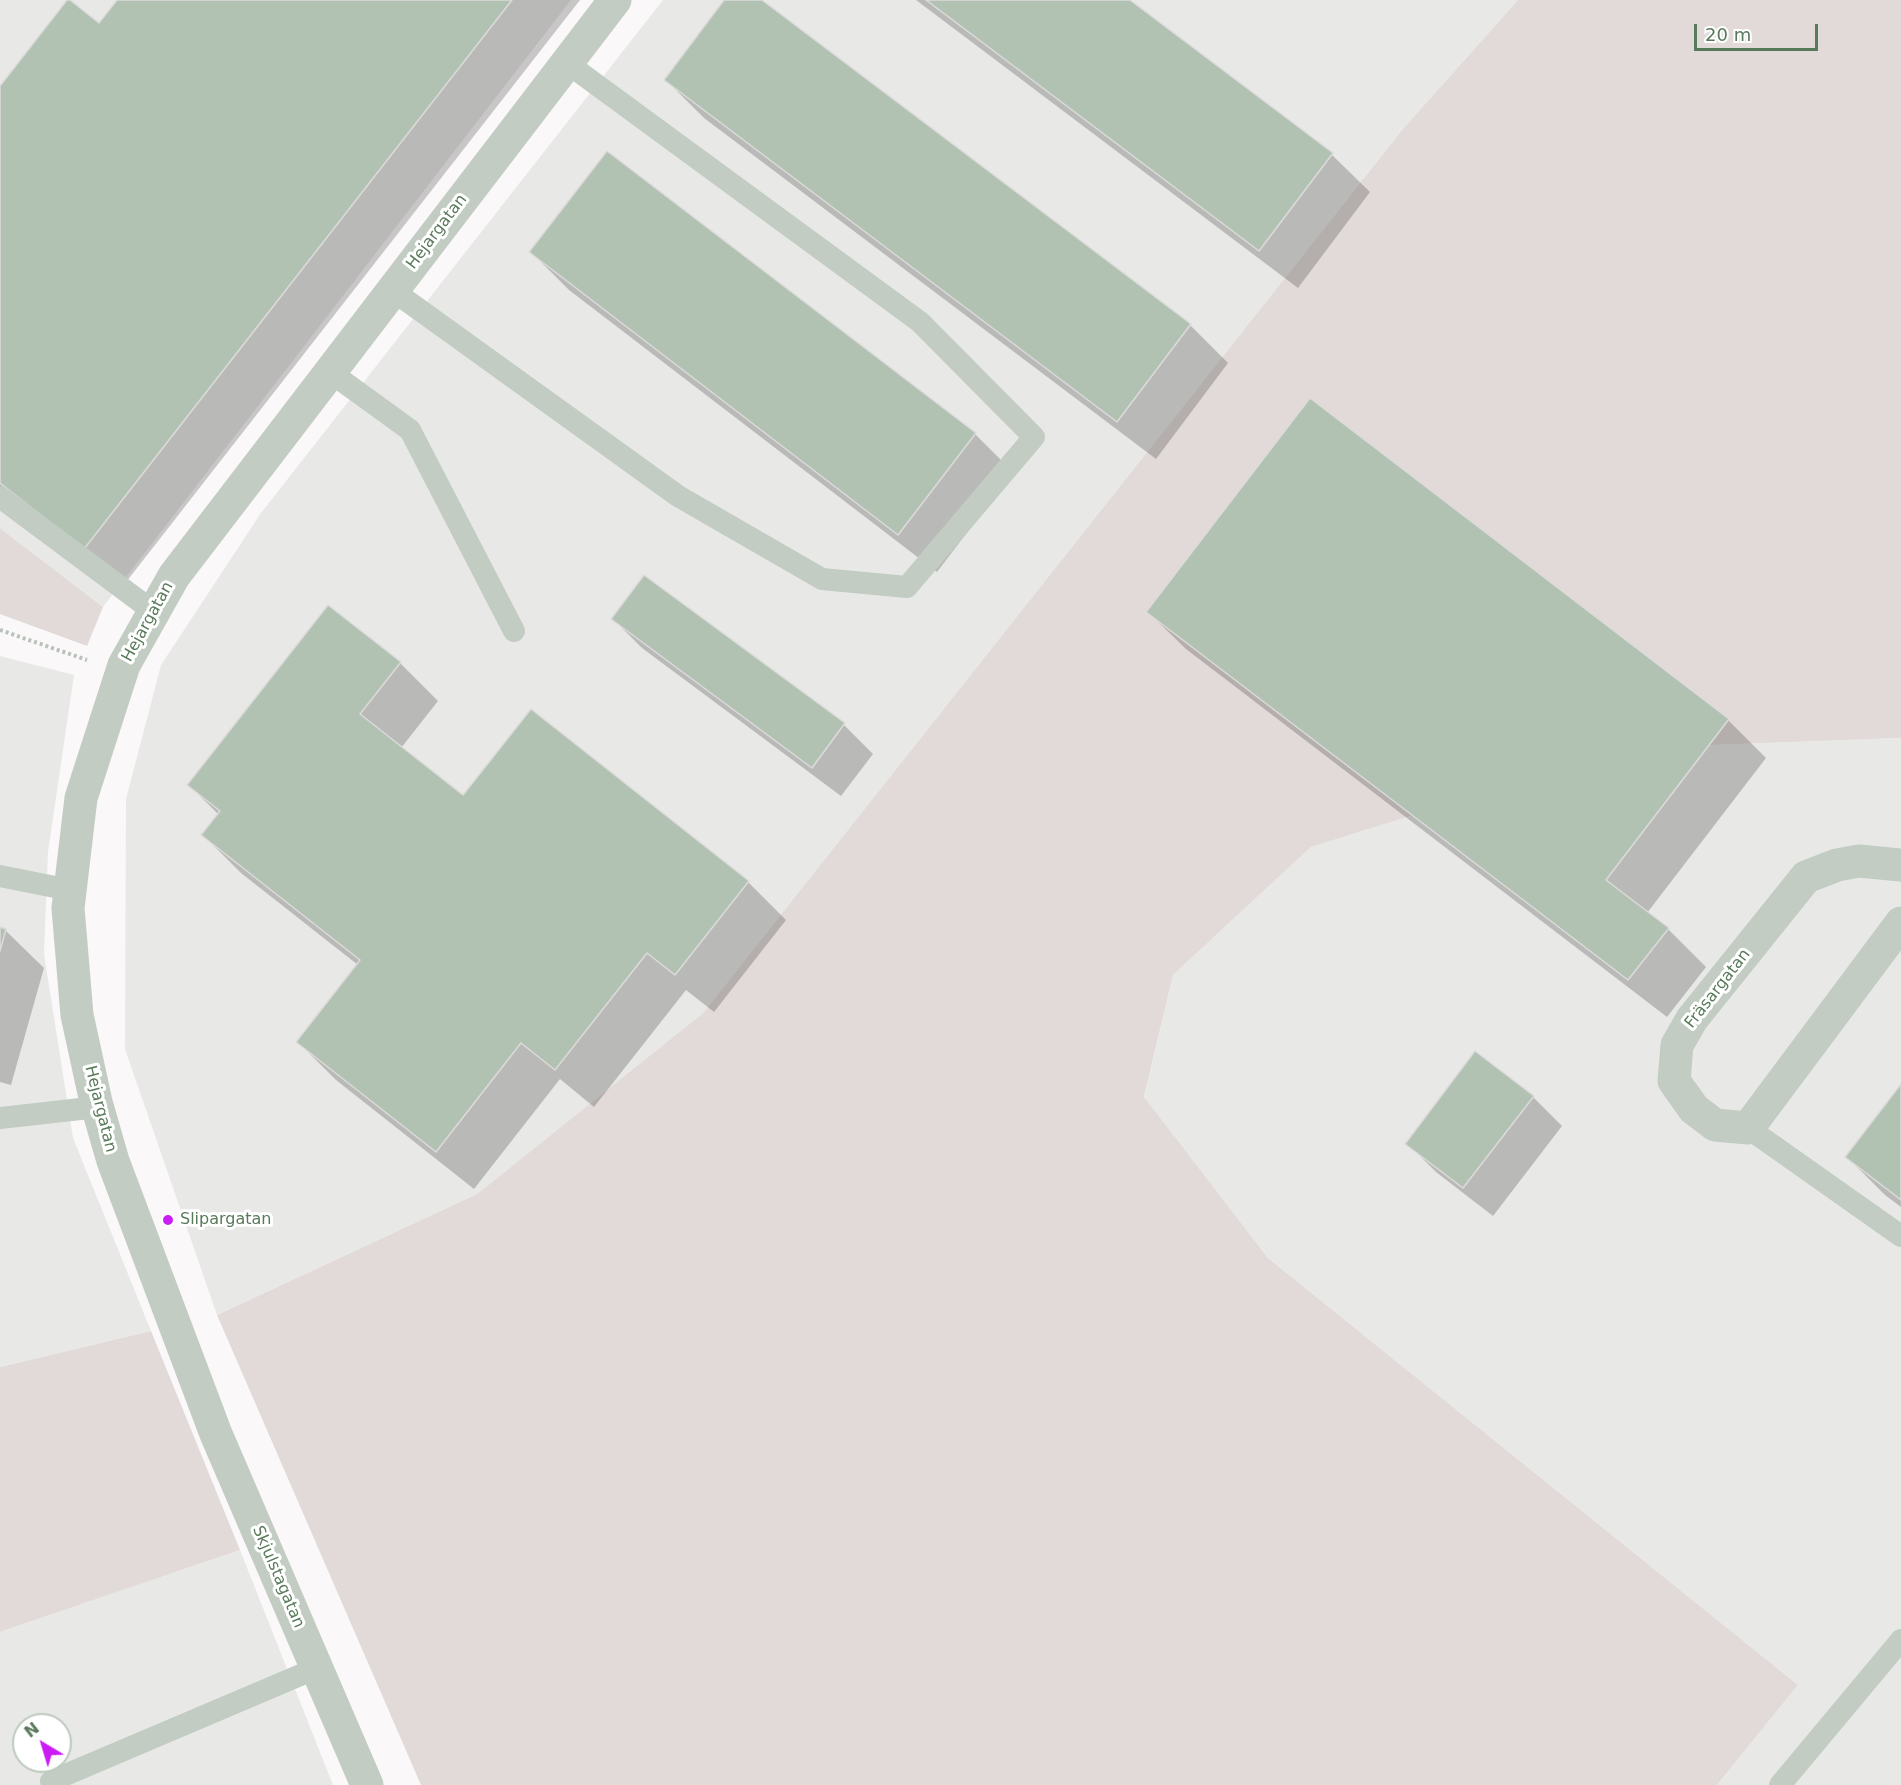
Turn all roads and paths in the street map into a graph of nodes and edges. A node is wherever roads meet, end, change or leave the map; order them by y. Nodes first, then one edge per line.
1 (615, 0) edge
2 (567, 63) junction
3 (392, 290) junction
4 (330, 372) junction
5 (0, 497) edge
6 (154, 612) junction
7 (0, 630) edge
8 (514, 631) dead end
9 (122, 672) junction
10 (1901, 865) edge
11 (0, 876) edge
12 (70, 890) junction
13 (1901, 923) edge
14 (98, 1107) junction
15 (0, 1118) edge
16 (1748, 1128) junction
17 (1901, 1236) edge
18 (191, 1368) joint
19 (1901, 1640) edge
20 (317, 1668) junction
21 (51, 1781) dead end
22 (367, 1785) edge
23 (1780, 1785) edge

1 - 2 street, Hejargatan
2 - 3 street, Hejargatan
2 - 3 lane
3 - 4 street, Hejargatan
4 - 6 street, Hejargatan
4 - 8 lane
5 - 6 lane
6 - 9 street, Hejargatan
7 - 9 path
9 - 12 street, Hejargatan
10 - 16 street, Fräsargatan
11 - 12 lane
12 - 14 street, Hejargatan
13 - 16 street
14 - 15 lane
14 - 18 street, Hejargatan
16 - 17 lane
18 - 20 street, Skjulstagatan
19 - 23 lane
20 - 21 lane
20 - 22 street, Skjulstagatan

